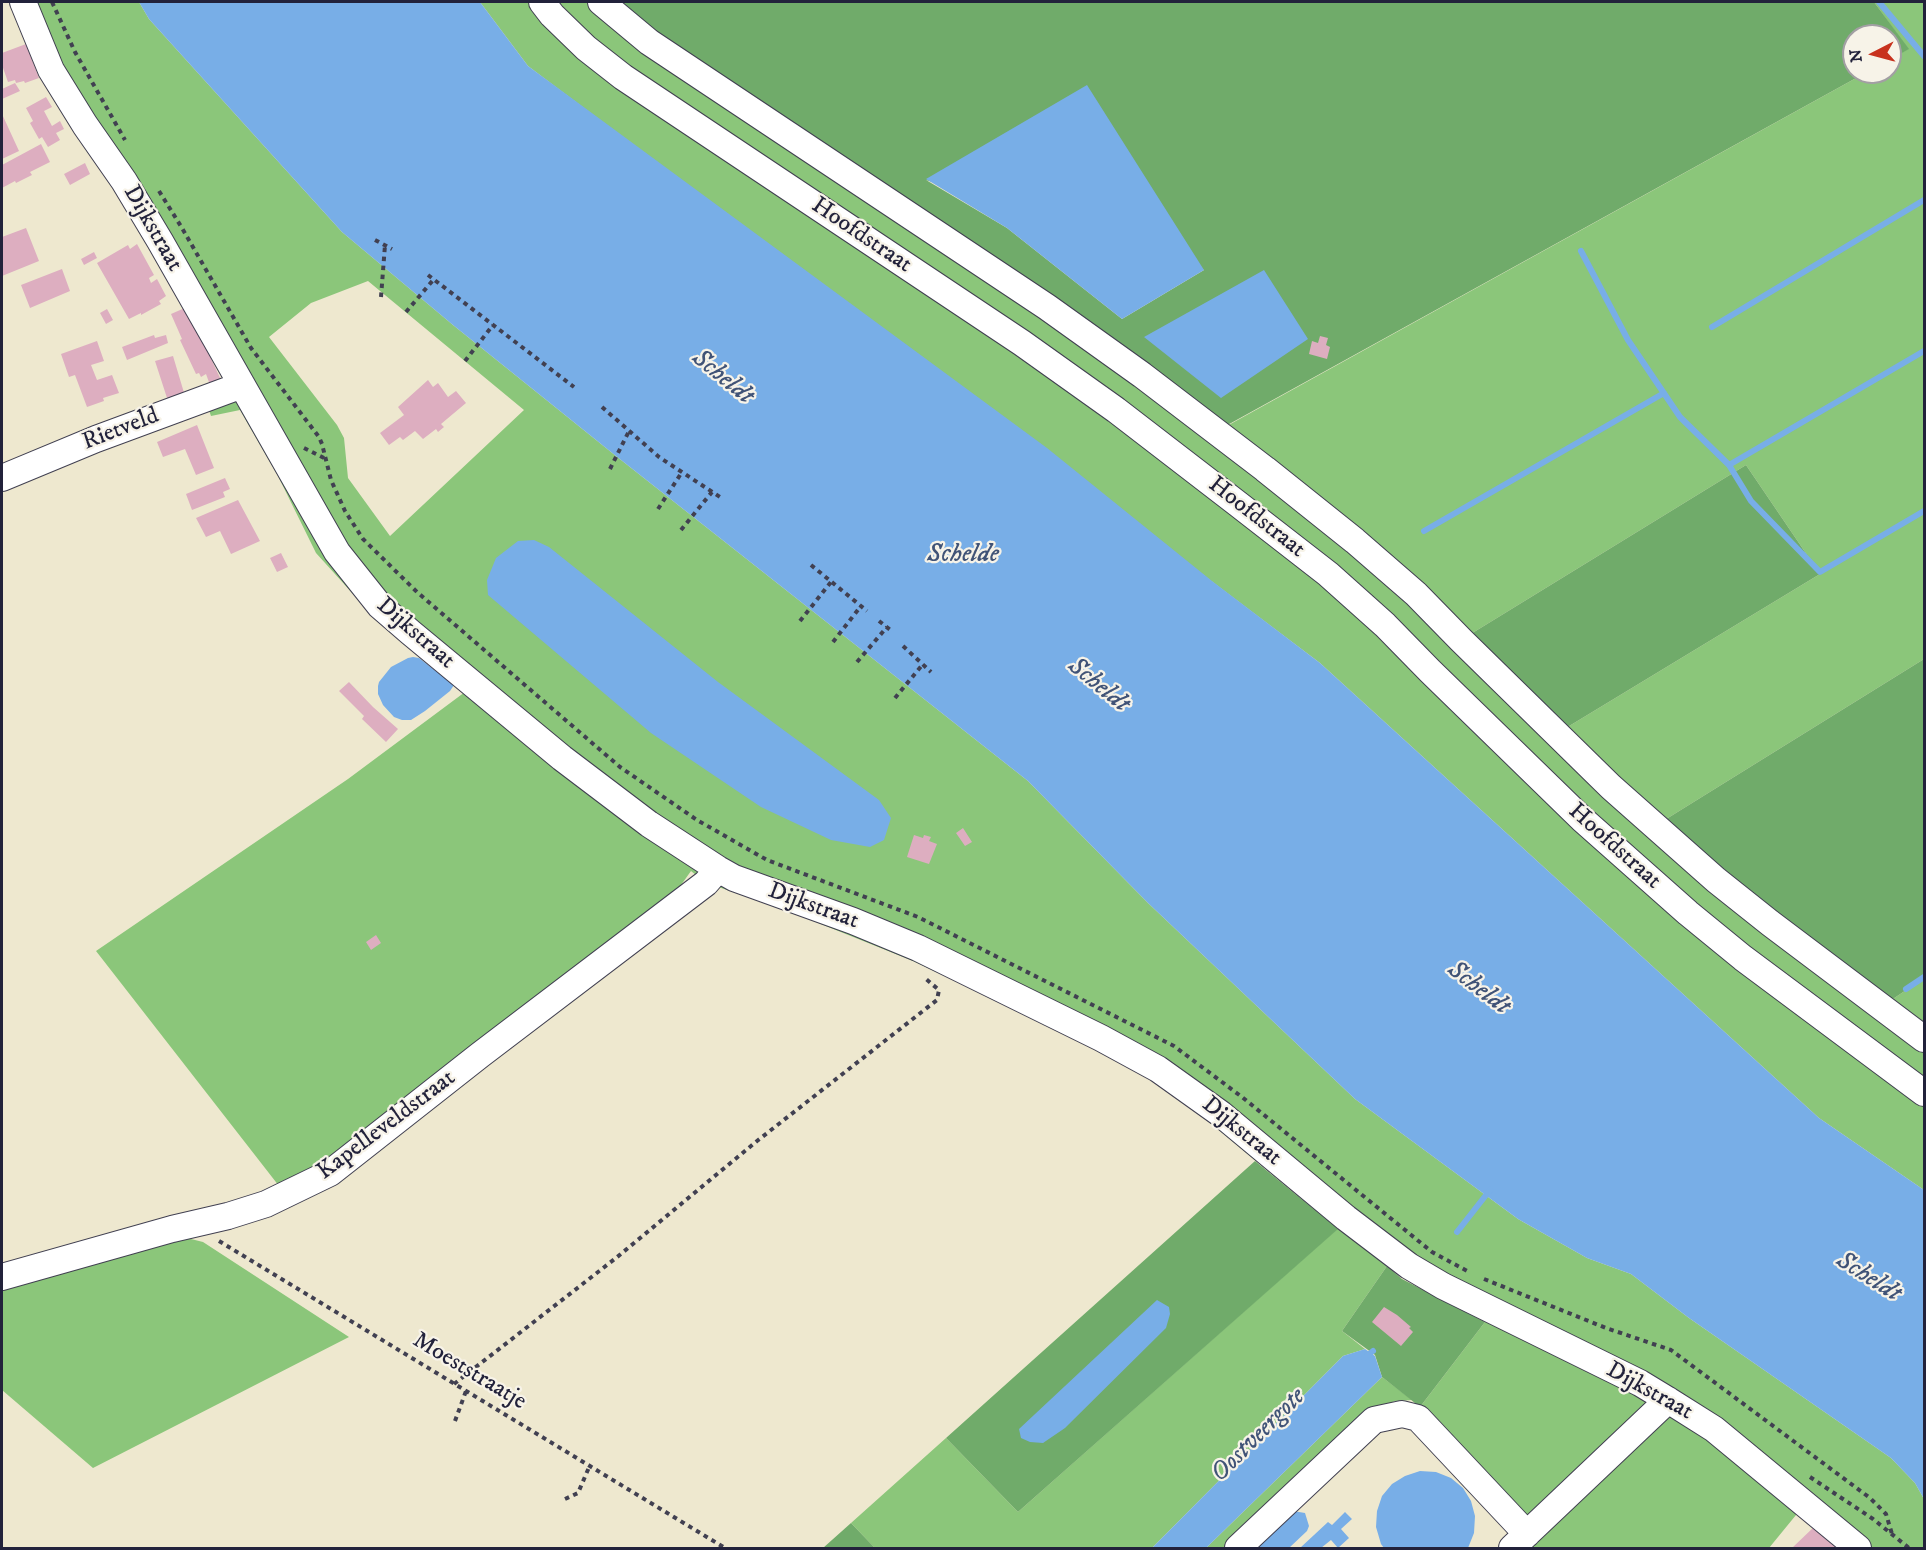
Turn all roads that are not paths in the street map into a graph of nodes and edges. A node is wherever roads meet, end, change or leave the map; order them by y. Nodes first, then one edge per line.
1 (23, 2) edge
2 (542, 2) edge
3 (601, 2) edge
4 (242, 385) junction
5 (2, 478) edge
6 (718, 869) junction
7 (1924, 1039) edge
8 (1924, 1093) edge
9 (2, 1277) edge
10 (1668, 1400) junction
11 (1519, 1541) edge
12 (1238, 1548) edge
13 (1858, 1548) edge

1 - 4 street, Dijkstraat
2 - 8 street, Hoofdstraat
3 - 7 street
4 - 5 street, Rietveld
4 - 6 street, Dijkstraat
6 - 9 street, Kapelleveldstraat
6 - 10 street, Dijkstraat
10 - 11 street
10 - 13 street, Dijkstraat
11 - 12 street

